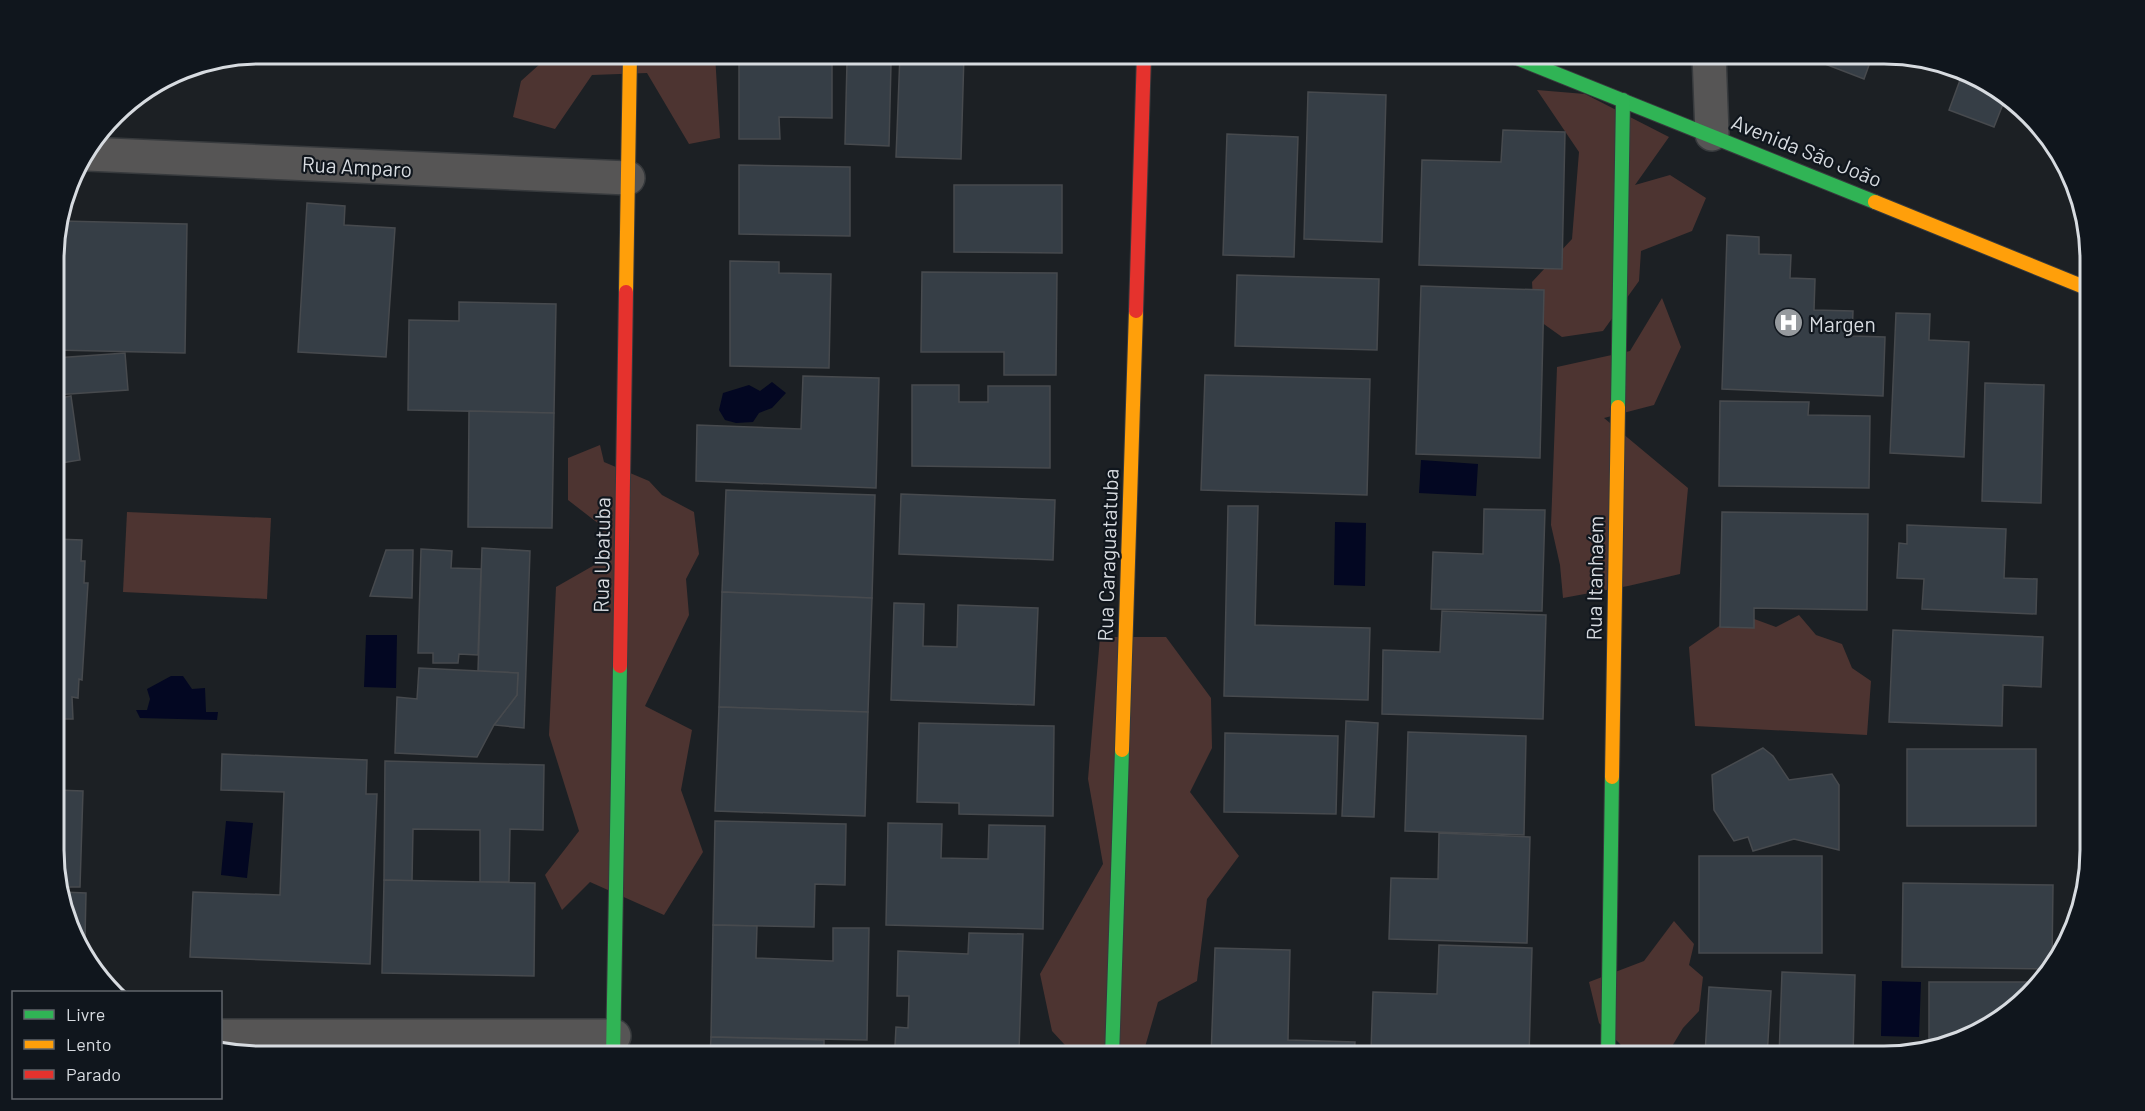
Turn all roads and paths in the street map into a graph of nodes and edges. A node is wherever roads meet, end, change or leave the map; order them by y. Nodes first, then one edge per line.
1 (1144, 64) edge
2 (1533, 64) edge
3 (1709, 64) edge
4 (630, 65) edge
5 (1623, 100) junction
6 (1712, 134) junction
7 (96, 154) edge
8 (628, 178) junction
9 (2080, 285) edge
10 (222, 1036) edge
11 (578, 1046) edge
12 (614, 1046) edge
13 (1112, 1046) edge
14 (1608, 1046) edge

1 - 13 street, Rua Caraguatatuba
2 - 5 street, Avenida São João
3 - 6 street
4 - 8 street, Rua Ubatuba
5 - 6 street, Avenida São João
5 - 14 street, Rua Itanhaém
6 - 9 street, Avenida São João
7 - 8 street, Rua Amparo
8 - 12 street, Rua Ubatuba
10 - 11 street

